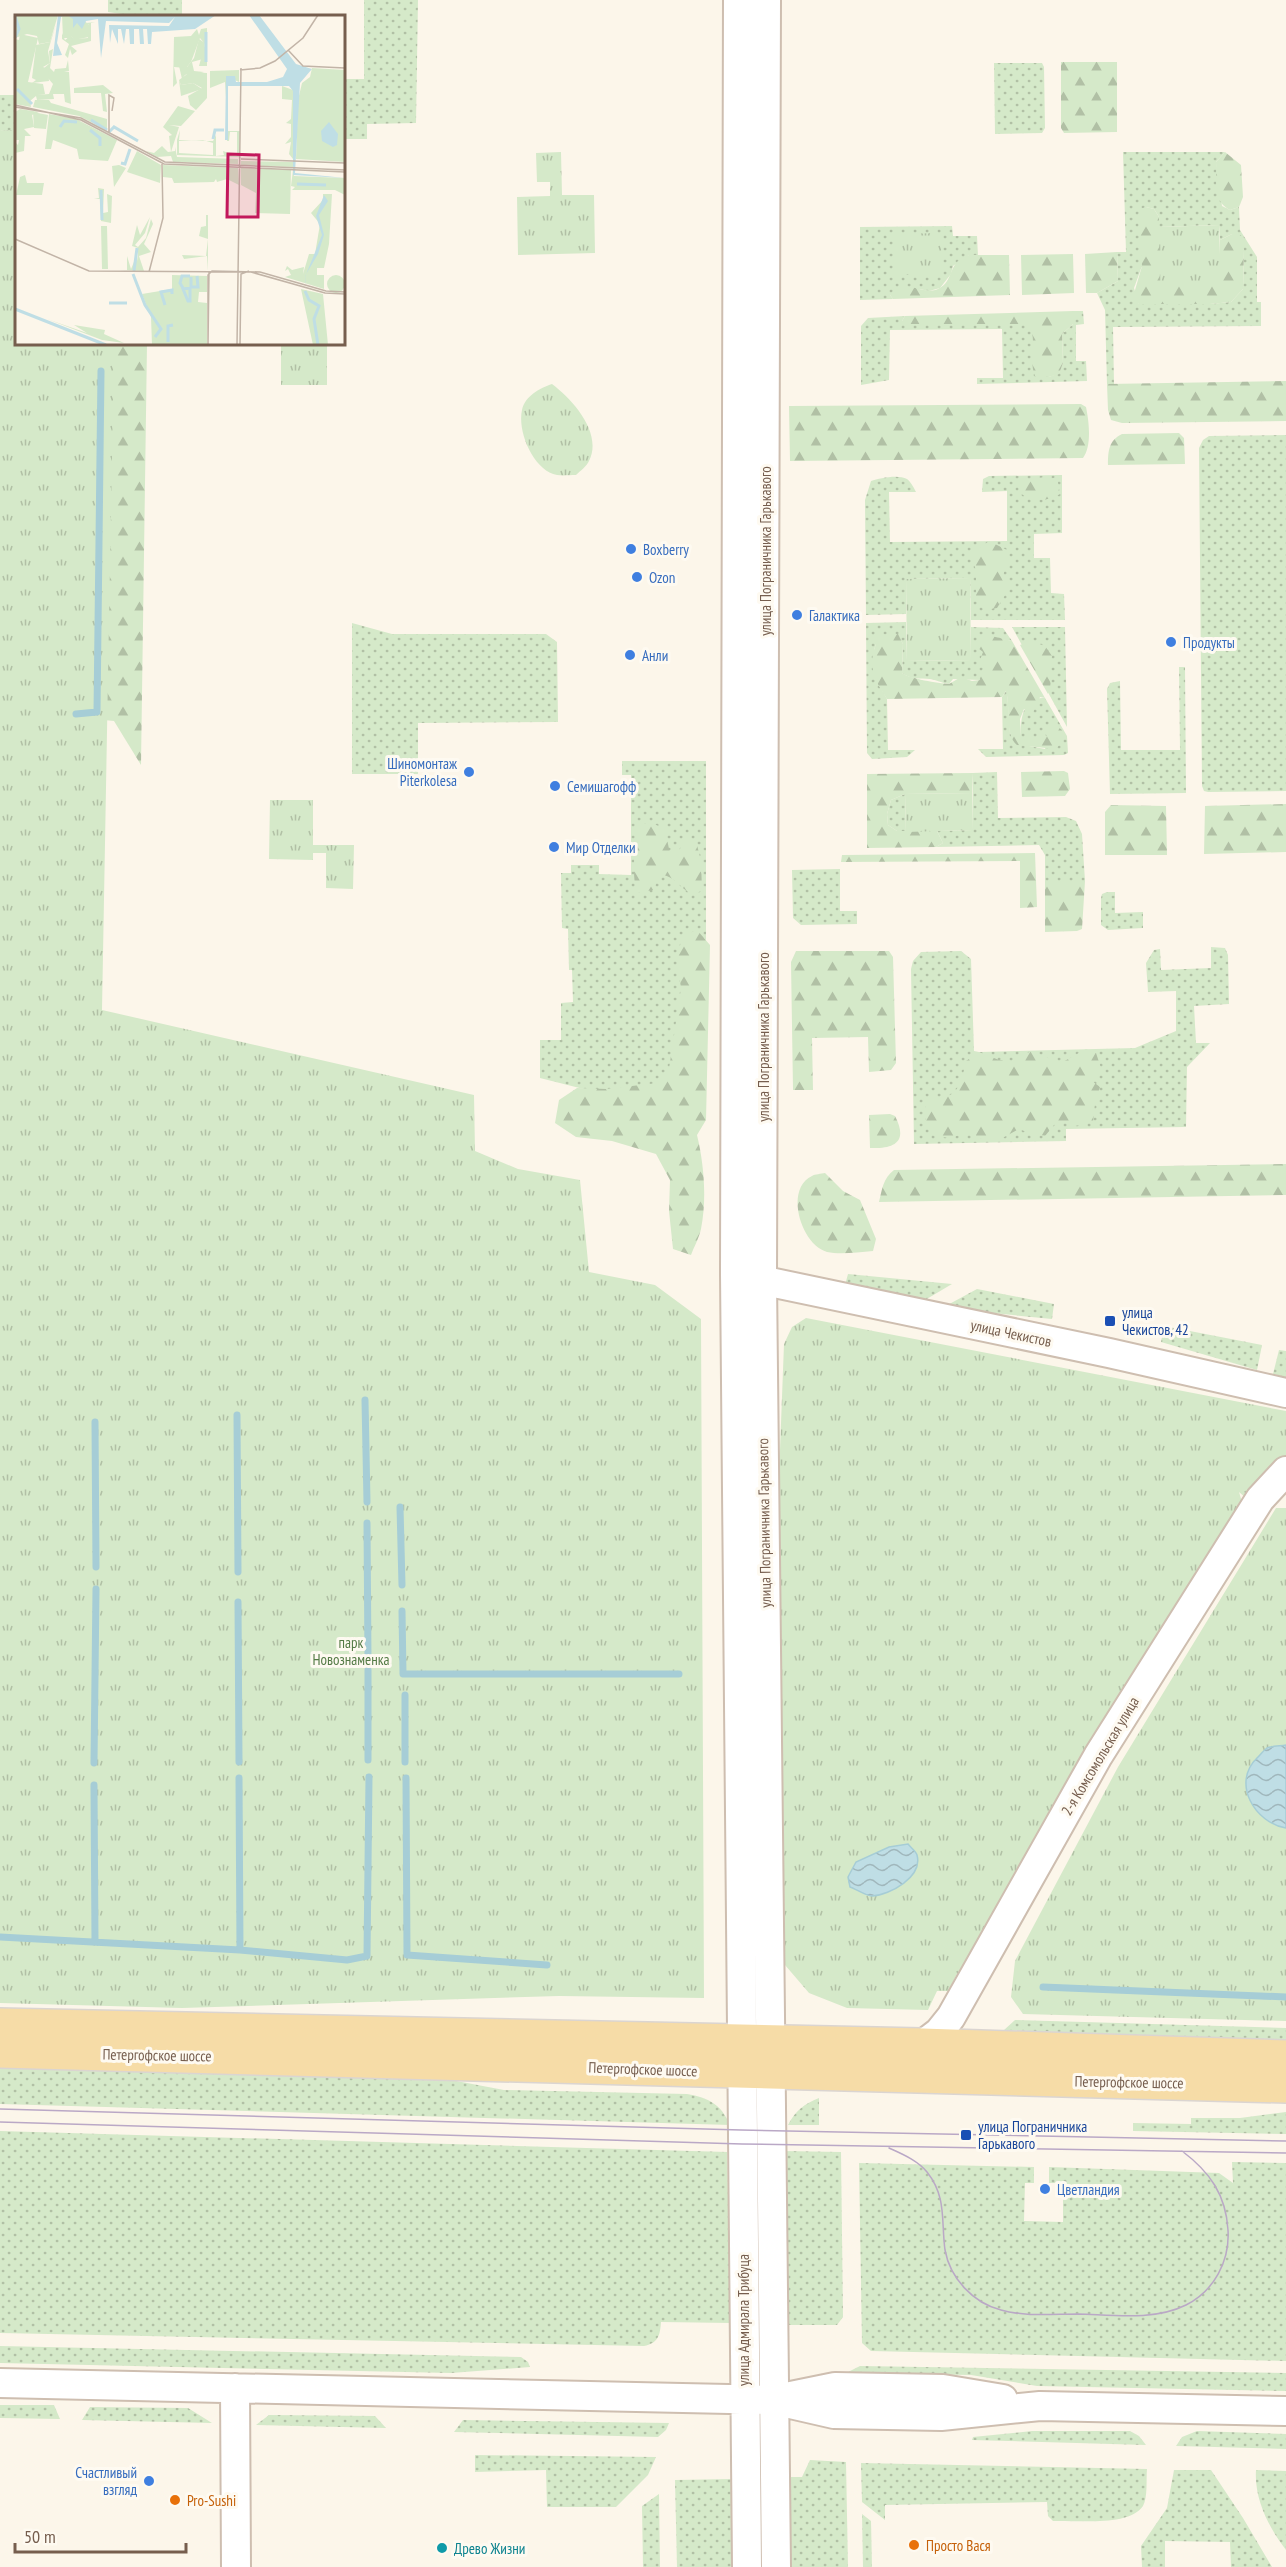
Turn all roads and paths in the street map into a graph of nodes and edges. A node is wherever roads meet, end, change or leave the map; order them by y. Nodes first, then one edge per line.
1 (738, 0) edge
2 (766, 0) edge
3 (748, 1277) junction
4 (1286, 1393) edge
5 (1286, 1471) edge
6 (0, 2025) edge
7 (922, 2045) junction
8 (0, 2051) edge
9 (756, 2057) junction
10 (1286, 2057) edge
11 (1286, 2086) edge
12 (0, 2383) edge
13 (235, 2388) junction
14 (744, 2400) junction
15 (773, 2400) junction
16 (1286, 2411) edge
17 (236, 2567) edge
18 (747, 2567) edge
19 (776, 2567) edge

1 - 3 street, улица Пограничника Гарькавого
2 - 3 street, улица Пограничника Гарькавого
3 - 4 street, улица Чекистов
3 - 9 street, улица Пограничника Гарькавого
5 - 7 street, 2-я Комсомольская улица
6 - 9 main road, Петергофское шоссе
7 - 9 main road, Петергофское шоссе
7 - 10 main road, Петергофское шоссе
8 - 9 main road, Петергофское шоссе
9 - 11 main road, Петергофское шоссе
9 - 14 street, улица Адмирала Трибуца
9 - 15 street, улица Адмирала Трибуца
12 - 13 street
13 - 14 street
13 - 17 street
14 - 15 street
14 - 18 street, улица Адмирала Трибуца
15 - 16 street
15 - 19 street, улица Адмирала Трибуца

